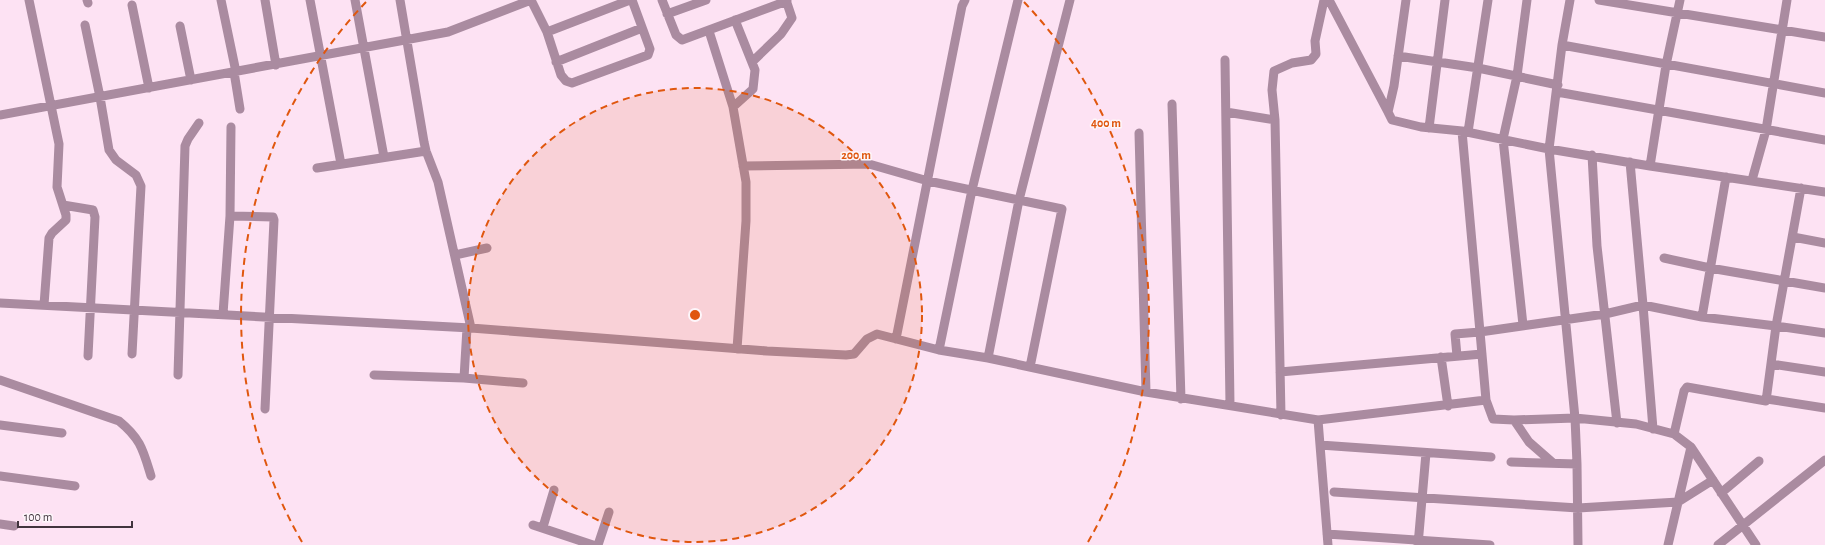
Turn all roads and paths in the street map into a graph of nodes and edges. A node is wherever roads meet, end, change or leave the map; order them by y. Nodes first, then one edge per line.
1 (29, 0) edge
2 (221, 0) edge
3 (265, 0) edge
4 (310, 0) edge
5 (355, 0) edge
6 (400, 0) edge
7 (531, 0) edge
8 (631, 0) edge
9 (662, 0) edge
10 (706, 0) edge
11 (786, 0) edge
12 (965, 0) edge
13 (1018, 0) edge
14 (1070, 0) edge
15 (1324, 0) edge
16 (1329, 0) edge
17 (1406, 0) edge
18 (1445, 0) edge
19 (1488, 0) edge
20 (1527, 0) edge
21 (1570, 0) edge
22 (1599, 0) edge
23 (1680, 0) edge
24 (1787, 0) edge
25 (132, 5) dead end
26 (667, 14) junction
27 (1678, 14) junction
28 (735, 20) junction
29 (85, 25) dead end
30 (180, 26) dead end
31 (642, 28) junction
32 (1782, 30) junction
33 (708, 31) junction
34 (546, 32) junction
35 (1825, 37) edge
36 (406, 41) junction
37 (1562, 45) junction
38 (364, 49) junction
39 (321, 56) junction
40 (1398, 56) junction
41 (1225, 60) dead end
42 (556, 62) junction
43 (752, 62) junction
44 (1437, 62) junction
45 (276, 65) junction
46 (1666, 65) junction
47 (1478, 68) junction
48 (235, 72) junction
49 (1517, 76) junction
50 (191, 80) junction
51 (1774, 83) junction
52 (149, 88) junction
53 (1558, 88) junction
54 (1825, 93) edge
55 (100, 97) junction
56 (1172, 104) dead end
57 (52, 106) junction
58 (733, 107) junction
59 (240, 109) dead end
60 (1658, 111) junction
61 (1226, 112) junction
62 (1388, 112) junction
63 (0, 115) edge
64 (1275, 120) junction
65 (199, 123) dead end
66 (231, 127) dead end
67 (1429, 128) junction
68 (1766, 130) junction
69 (1465, 132) junction
70 (1139, 133) dead end
71 (1503, 139) junction
72 (1825, 140) edge
73 (1549, 149) junction
74 (426, 151) junction
75 (1592, 155) junction
76 (384, 157) junction
77 (1630, 162) junction
78 (341, 164) junction
79 (743, 166) junction
80 (1650, 166) junction
81 (317, 168) dead end
82 (1726, 176) junction
83 (1752, 180) junction
84 (928, 181) junction
85 (1801, 188) junction
86 (972, 190) junction
87 (1825, 192) edge
88 (1019, 200) junction
89 (63, 204) junction
90 (230, 216) junction
91 (1793, 237) junction
92 (1825, 243) edge
93 (487, 248) dead end
94 (455, 255) junction
95 (1664, 258) dead end
96 (1710, 268) junction
97 (1784, 280) junction
98 (1825, 288) edge
99 (0, 303) edge
100 (44, 305) junction
101 (1642, 305) junction
102 (90, 307) junction
103 (134, 309) junction
104 (180, 312) junction
105 (223, 314) junction
106 (1605, 314) junction
107 (270, 317) junction
108 (1702, 317) junction
109 (1565, 319) junction
110 (1523, 325) junction
111 (1776, 326) junction
112 (469, 328) junction
113 (1480, 332) junction
114 (1825, 333) edge
115 (896, 339) junction
116 (737, 349) junction
117 (939, 350) junction
118 (132, 354) dead end
119 (1482, 354) junction
120 (88, 356) dead end
121 (1457, 356) junction
122 (1441, 357) junction
123 (988, 358) junction
124 (1771, 364) junction
125 (1030, 368) junction
126 (1280, 372) junction
127 (1825, 372) edge
128 (178, 375) dead end
129 (374, 375) dead end
130 (464, 378) junction
131 (0, 380) edge
132 (523, 383) dead end
133 (1146, 392) junction
134 (1181, 399) junction
135 (1767, 399) junction
136 (1486, 400) junction
137 (1230, 405) junction
138 (1448, 406) junction
139 (1825, 408) edge
140 (265, 409) dead end
141 (1281, 415) junction
142 (1575, 418) junction
143 (1318, 420) junction
144 (1514, 420) junction
145 (1617, 423) junction
146 (0, 425) edge
147 (1653, 429) junction
148 (62, 433) dead end
149 (1674, 434) junction
150 (1320, 445) junction
151 (1691, 447) junction
152 (1426, 453) junction
153 (1491, 457) dead end
154 (1825, 460) edge
155 (1759, 461) dead end
156 (1511, 462) dead end
157 (1553, 463) junction
158 (1577, 464) junction
159 (0, 476) edge
160 (151, 476) dead end
161 (1713, 480) junction
162 (75, 486) dead end
163 (554, 490) dead end
164 (1334, 492) dead end
165 (1721, 493) junction
166 (1422, 497) junction
167 (1678, 502) junction
168 (1578, 508) junction
169 (610, 512) dead end
170 (0, 524) edge
171 (533, 525) dead end
172 (14, 526) dead end
173 (1743, 526) junction
174 (543, 527) junction
175 (1327, 534) junction
176 (1418, 543) edge
177 (593, 545) edge
178 (598, 545) edge
179 (1328, 545) edge
180 (1490, 545) edge
181 (1578, 545) edge
182 (1668, 545) edge
183 (1718, 545) edge
184 (1756, 545) edge

1 - 57 street
2 - 48 street
3 - 45 street
4 - 39 street
5 - 38 street
6 - 36 street
7 - 34 street
7 - 36 street
8 - 31 street
8 - 34 street
9 - 26 street
10 - 26 street
11 - 28 street
11 - 43 street
12 - 84 street
13 - 86 street
14 - 88 street
15 - 64 street
16 - 62 street
17 - 40 street
18 - 44 street
19 - 47 street
20 - 49 street
21 - 37 street
22 - 27 street
23 - 27 street
24 - 32 street
25 - 52 street
26 - 33 street
27 - 32 street
27 - 46 street
28 - 33 street
28 - 43 street
29 - 55 street
30 - 50 street
31 - 42 street
31 - 42 street
32 - 35 street
32 - 51 street
33 - 58 street
34 - 42 street
36 - 38 street
36 - 74 street
37 - 46 street
37 - 53 street
38 - 39 street
38 - 76 street
39 - 45 street
39 - 78 street
40 - 44 street
40 - 62 street
41 - 61 street
43 - 58 street
44 - 47 street
44 - 67 street
45 - 48 street
46 - 51 street
46 - 60 street
47 - 49 street
47 - 69 street
48 - 50 street
48 - 59 street
49 - 53 street
49 - 71 street
50 - 52 street
51 - 54 street
51 - 68 street
52 - 55 street
53 - 60 street
53 - 73 street
55 - 57 street
55 - 103 street
56 - 134 street
57 - 63 street
57 - 89 street
58 - 79 street
60 - 68 street
60 - 80 street
61 - 64 street
61 - 137 street
62 - 67 street
64 - 126 street
65 - 104 street
66 - 90 street
67 - 69 street
68 - 72 street
68 - 83 street
69 - 71 street
69 - 113 street
70 - 133 street
71 - 73 street
71 - 110 street
73 - 75 street
73 - 109 street
74 - 76 street
74 - 94 street
75 - 77 street
75 - 106 street
76 - 78 street
77 - 80 street
77 - 101 street
78 - 81 street
79 - 84 street
79 - 116 street
80 - 82 street
82 - 83 street
82 - 96 street
83 - 85 street
84 - 86 street
84 - 115 street
85 - 87 street
85 - 91 street
86 - 88 street
86 - 117 street
88 - 123 street
88 - 125 street
89 - 100 street
89 - 102 street
90 - 105 street
90 - 107 street
91 - 92 street
91 - 97 street
93 - 94 street
94 - 112 street
95 - 96 street
96 - 97 street
96 - 108 street
97 - 98 street
97 - 111 street
99 - 100 street
100 - 102 street
101 - 106 street
101 - 108 street
101 - 147 street
102 - 103 street
102 - 120 street
103 - 104 street
103 - 118 street
104 - 105 street
104 - 128 street
105 - 107 street
106 - 109 street
106 - 145 street
107 - 112 street
107 - 140 street
108 - 111 street
109 - 110 street
109 - 142 street
110 - 113 street
111 - 114 street
111 - 124 street
112 - 116 street
112 - 130 street
113 - 119 street
113 - 121 street
115 - 116 street
115 - 117 street
117 - 123 street
119 - 121 street
119 - 136 street
121 - 122 street
122 - 126 street
122 - 138 street
123 - 125 street
124 - 127 street
124 - 135 street
125 - 133 street
126 - 141 street
129 - 130 street
130 - 132 street
131 - 160 street
133 - 134 street
134 - 137 street
135 - 139 street
135 - 149 street
136 - 138 street
136 - 144 street
137 - 141 street
138 - 143 street
141 - 143 street
142 - 144 street
142 - 145 street
142 - 158 street
143 - 150 street
144 - 157 street
145 - 147 street
146 - 148 street
147 - 149 street
149 - 151 street
150 - 152 street
150 - 175 street
151 - 161 street
151 - 167 street
152 - 153 street
152 - 166 street
154 - 173 street
155 - 165 street
156 - 157 street
157 - 158 street
158 - 168 street
159 - 162 street
161 - 165 street
161 - 167 street
163 - 174 street
164 - 166 street
165 - 173 street
166 - 168 street
166 - 176 street
167 - 168 street
167 - 182 street
168 - 181 street
169 - 178 street
170 - 172 street
171 - 174 street
173 - 183 street
173 - 184 street
174 - 177 street
175 - 176 street
175 - 179 street
176 - 180 street

